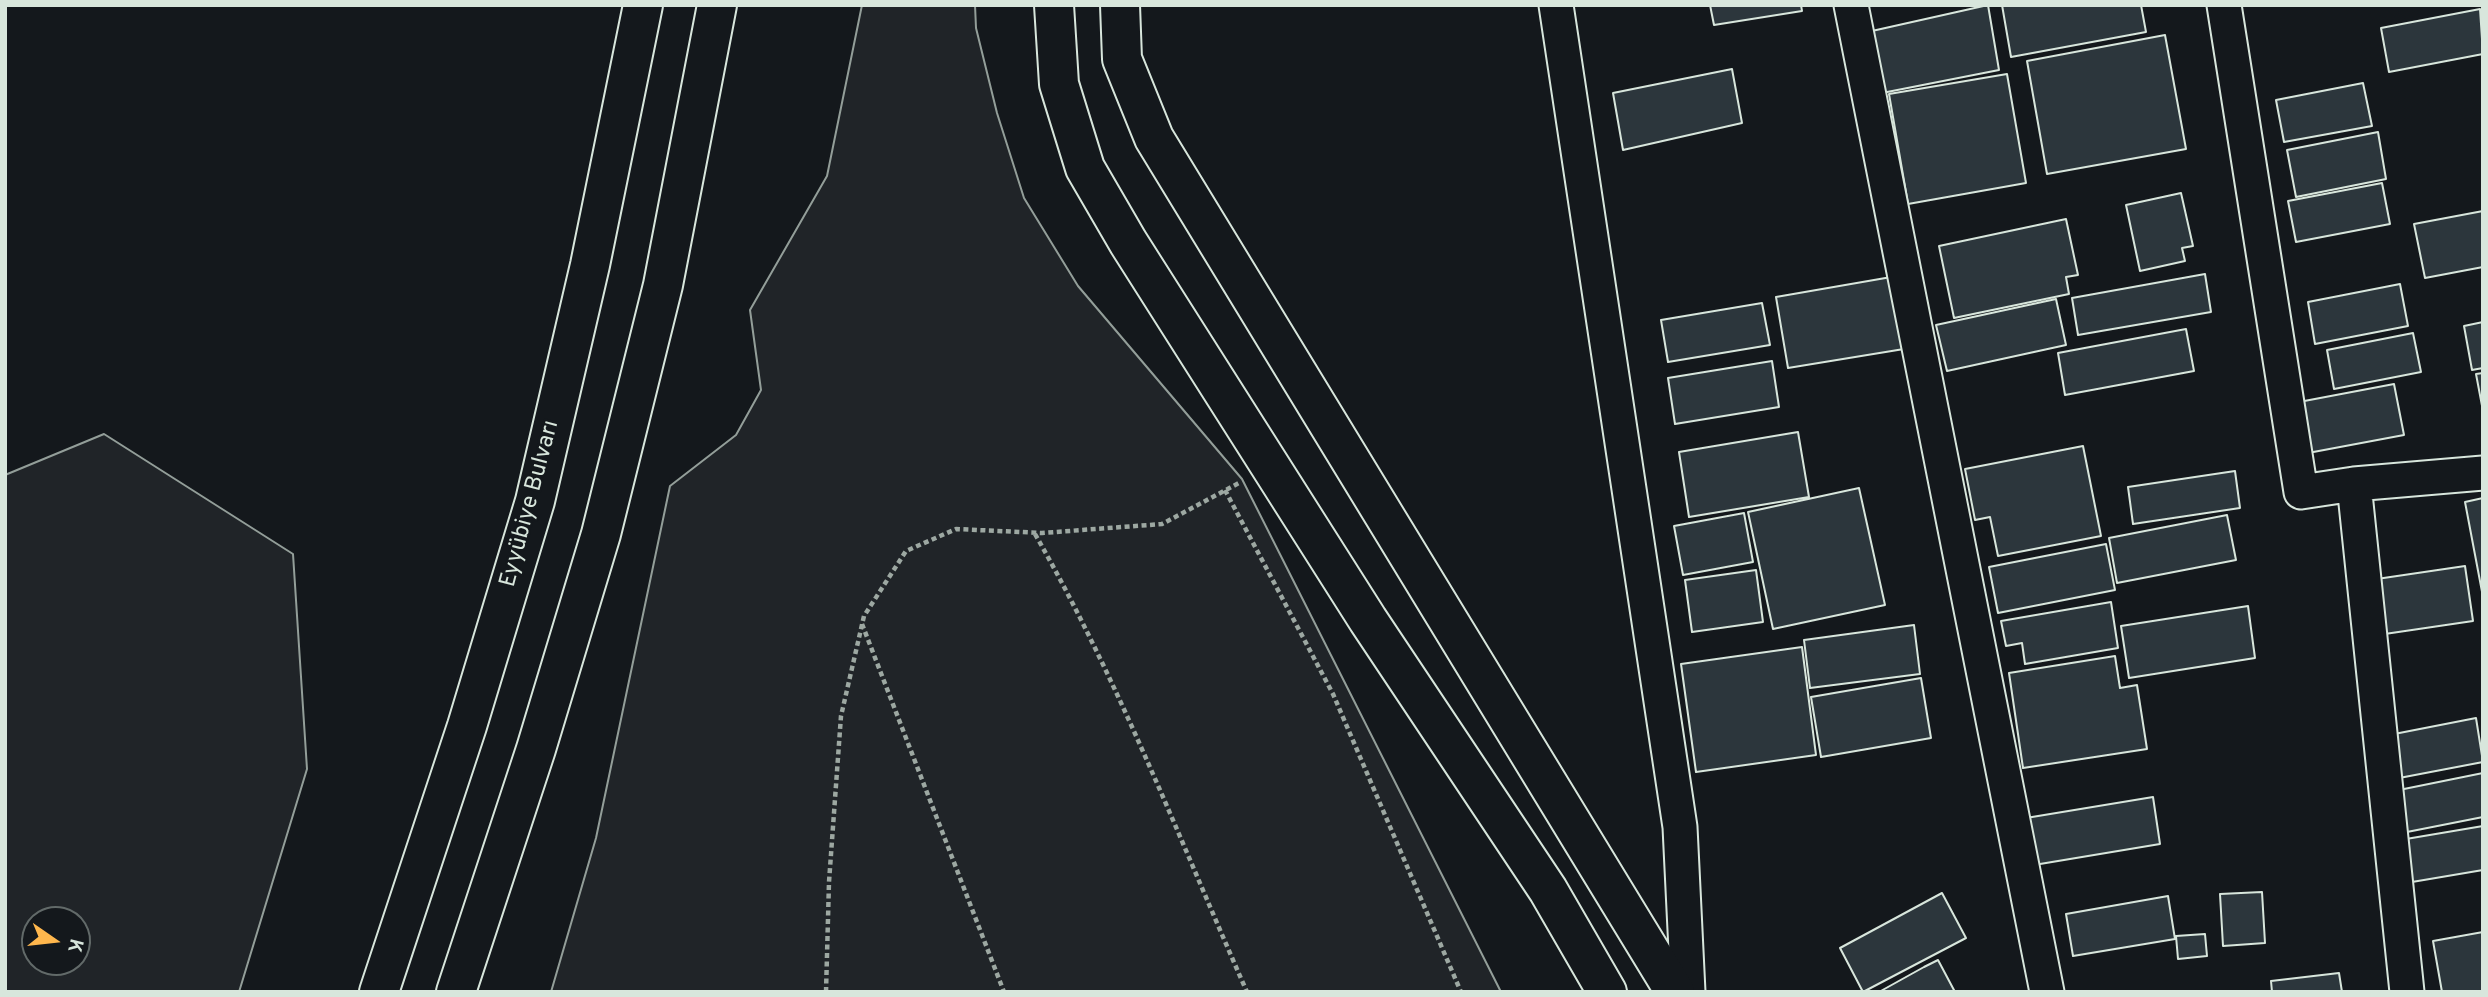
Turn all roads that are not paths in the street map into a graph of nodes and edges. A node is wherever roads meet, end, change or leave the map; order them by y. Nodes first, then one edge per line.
1 (643, 5) edge
2 (717, 5) edge
3 (1054, 5) edge
4 (1120, 5) edge
5 (1556, 5) edge
6 (1851, 5) edge
7 (2224, 5) edge
8 (2483, 472) edge
9 (2354, 484) junction
10 (379, 992) edge
11 (456, 992) edge
12 (1607, 992) edge
13 (1675, 992) edge
14 (1688, 992) edge
15 (2047, 992) edge
16 (2407, 992) edge

1 - 10 main road, Eyyübiye Bulvarı
2 - 11 main road
3 - 12 main road
4 - 13 main road
5 - 14 street
6 - 15 street
7 - 9 street
8 - 9 street
9 - 16 street

